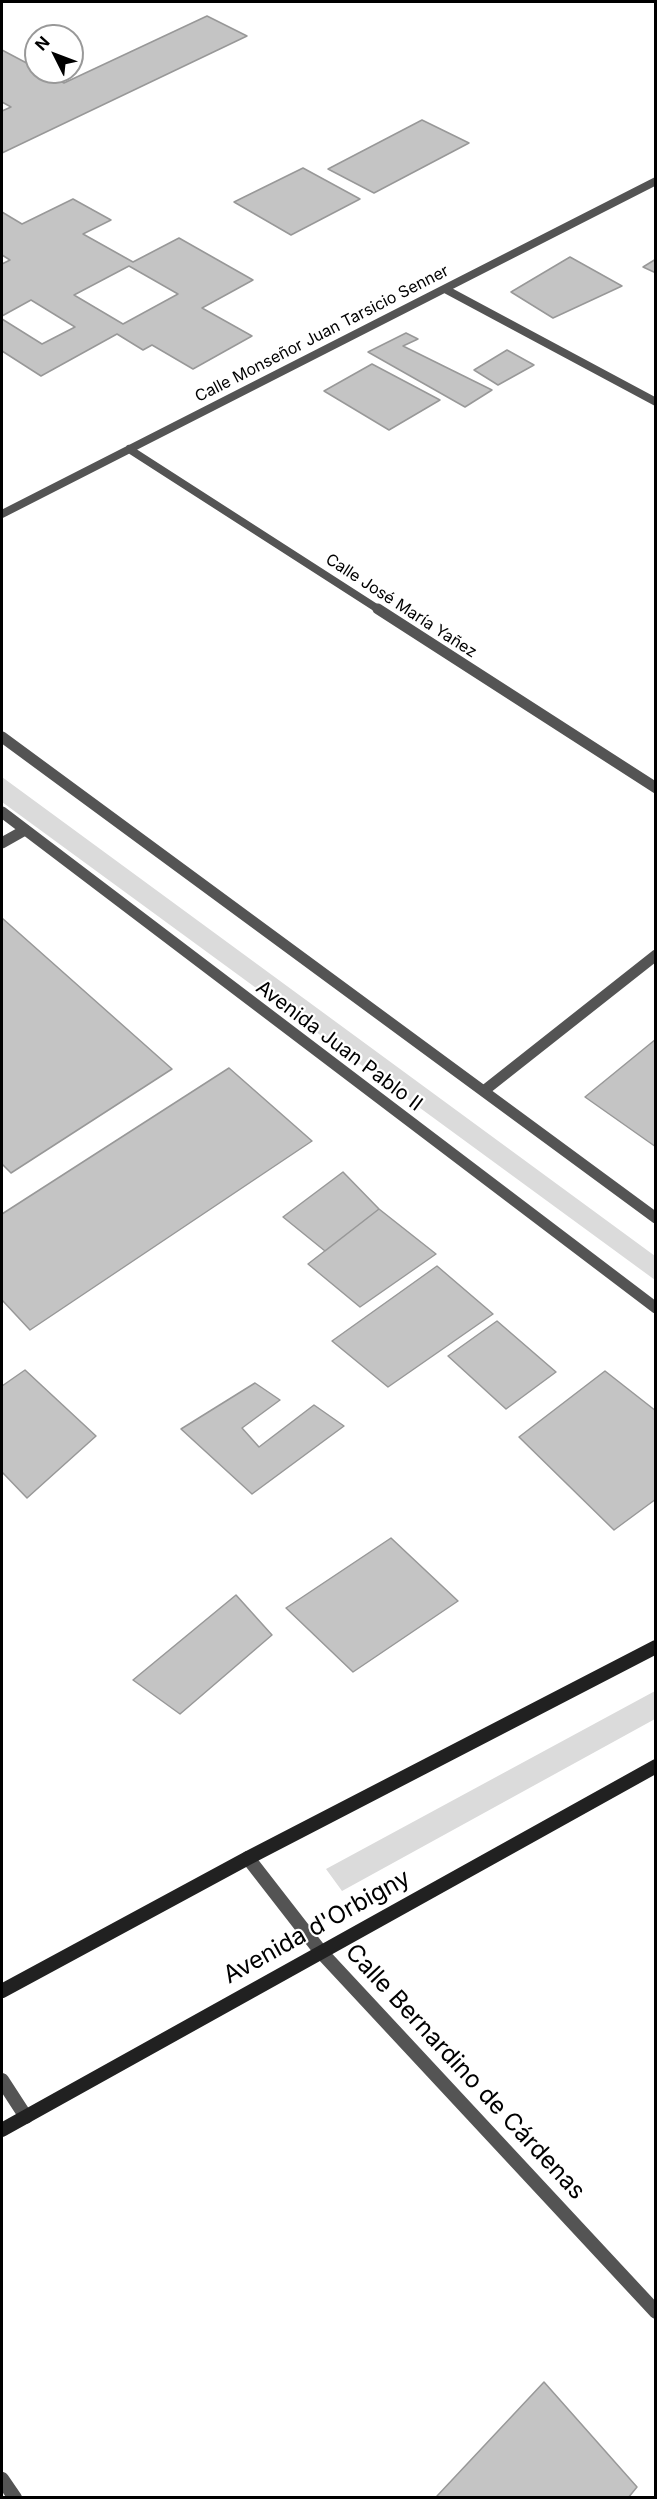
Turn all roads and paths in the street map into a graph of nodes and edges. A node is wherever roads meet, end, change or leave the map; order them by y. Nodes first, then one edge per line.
1 (656, 181) edge
2 (445, 289) junction
3 (656, 402) edge
4 (129, 449) junction
5 (2, 514) edge
6 (2, 737) edge
7 (656, 788) edge
8 (2, 812) edge
9 (25, 830) junction
10 (2, 843) edge
11 (656, 955) edge
12 (485, 1090) junction
13 (656, 1218) edge
14 (656, 1308) edge
15 (656, 1647) edge
16 (656, 1766) edge
17 (248, 1858) junction
18 (321, 1952) junction
19 (2, 1992) edge
20 (2, 2080) edge
21 (26, 2117) junction
22 (2, 2130) edge
23 (656, 2312) edge
24 (2, 2479) edge
25 (15, 2498) edge

1 - 2 street, Calle Monseñor Juan Tarsicio Senner
2 - 3 street
2 - 4 street, Calle Monseñor Juan Tarsicio Senner
4 - 5 street, Calle Monseñor Juan Tarsicio Senner
4 - 7 street, Calle José María Yañez
6 - 12 street
8 - 9 street, Avenida Juan Pablo II
9 - 10 street
9 - 14 street, Avenida Juan Pablo II
11 - 12 street
12 - 13 street
15 - 17 main road
16 - 18 main road, Avenida d'Orbigny
17 - 18 street, Calle Bernardino de Cárdenas
17 - 19 main road
18 - 21 main road, Avenida d'Orbigny
18 - 23 street, Calle Bernardino de Cárdenas
20 - 21 street
21 - 22 main road, Avenida d'Orbigny
24 - 25 street

